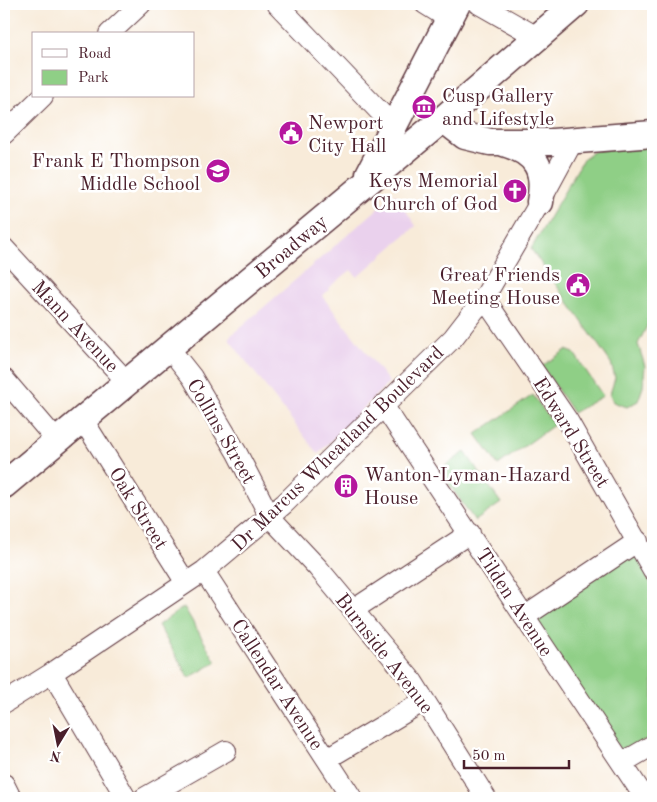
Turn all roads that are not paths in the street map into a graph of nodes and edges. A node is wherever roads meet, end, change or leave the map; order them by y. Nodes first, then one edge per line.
1 (140, 4) edge
2 (277, 4) edge
3 (425, 4) edge
4 (478, 4) edge
5 (576, 4) edge
6 (453, 12) edge
7 (111, 32) edge
8 (538, 37) junction
9 (41, 98) edge
10 (443, 119) junction
11 (396, 122) junction
12 (4, 134) edge
13 (653, 134) edge
14 (573, 140) junction
15 (501, 142) junction
16 (363, 185) junction
17 (540, 202) junction
18 (4, 248) edge
19 (484, 298) junction
20 (169, 348) junction
21 (4, 379) edge
22 (128, 383) junction
23 (383, 405) junction
24 (88, 427) junction
25 (57, 441) junction
26 (4, 485) edge
27 (270, 517) junction
28 (470, 533) junction
29 (638, 541) junction
30 (653, 570) edge
31 (204, 571) junction
32 (186, 583) junction
33 (353, 610) junction
34 (524, 617) junction
35 (52, 673) junction
36 (424, 701) junction
37 (4, 703) edge
38 (653, 746) edge
39 (226, 751) dead end
40 (327, 759) junction
41 (622, 762) junction
42 (4, 784) edge
43 (11, 798) edge
44 (126, 798) edge
45 (144, 798) edge
46 (352, 798) edge
47 (486, 798) edge
48 (645, 798) edge

1 - 7 street
2 - 11 street
3 - 6 street
4 - 8 street
5 - 8 main road, Broadway
6 - 11 main road
8 - 10 main road, Broadway
9 - 12 street
10 - 15 main road
10 - 16 main road, Broadway
11 - 16 main road
13 - 14 main road
14 - 15 main road
14 - 17 street, Dr Marcus Wheatland Boulevard
15 - 17 main road
16 - 20 main road, Broadway
17 - 19 street, Dr Marcus Wheatland Boulevard
18 - 22 street, Mann Avenue
19 - 23 street, Dr Marcus Wheatland Boulevard
19 - 29 street, Edward Street
20 - 22 main road, Broadway
20 - 27 street, Collins Street
21 - 25 street
22 - 24 main road, Broadway
23 - 27 street, Dr Marcus Wheatland Boulevard
23 - 28 street, Tilden Avenue
24 - 25 main road, Broadway
24 - 32 street, Oak Street
25 - 26 main road, Broadway
27 - 31 street, Dr Marcus Wheatland Boulevard
27 - 33 street, Burnside Avenue
28 - 33 street
28 - 34 street, Tilden Avenue
29 - 30 street, Edward Street
29 - 34 street
31 - 32 street, Dr Marcus Wheatland Boulevard
31 - 40 street, Callendar Avenue
32 - 35 street, Dr Marcus Wheatland Boulevard
33 - 36 street, Burnside Avenue
34 - 41 street, Tilden Avenue
35 - 37 street, Dr Marcus Wheatland Boulevard
35 - 44 street
36 - 40 street
36 - 47 street, Burnside Avenue
38 - 41 street
39 - 45 street
40 - 46 street, Callendar Avenue
41 - 48 street, Tilden Avenue
42 - 43 street

